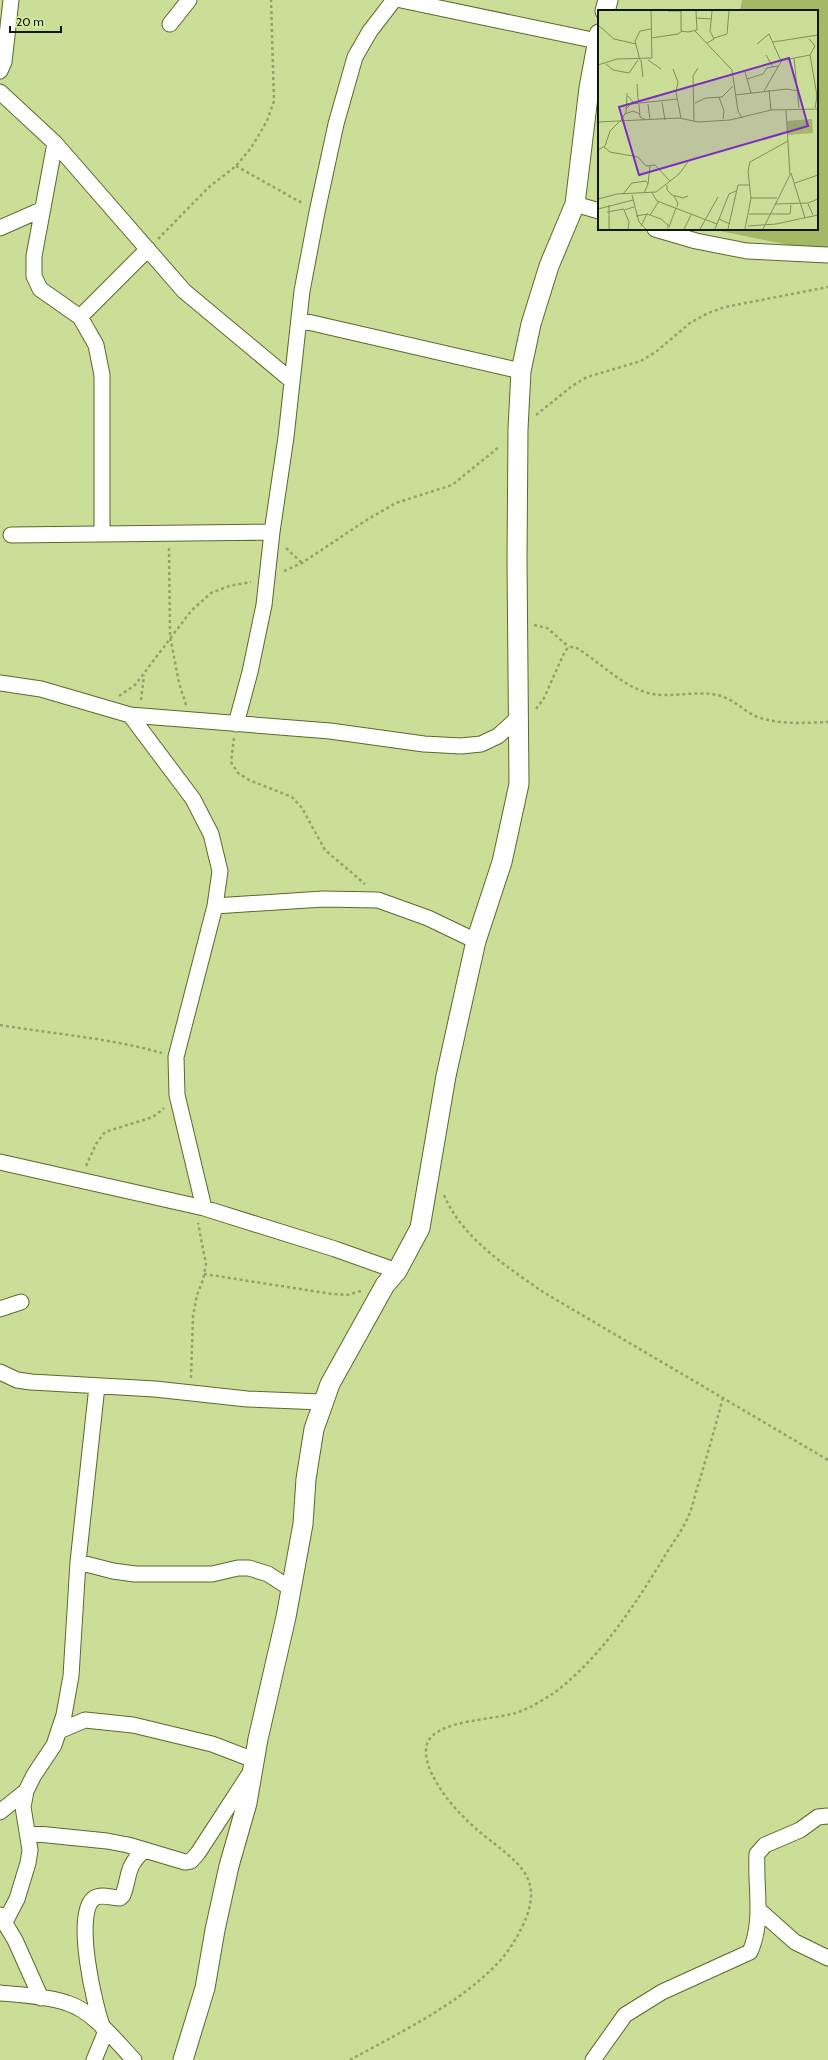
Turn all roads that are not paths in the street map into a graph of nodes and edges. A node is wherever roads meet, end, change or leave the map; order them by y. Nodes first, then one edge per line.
1 (11, 0) edge
2 (189, 0) edge
3 (394, 0) edge
4 (401, 0) edge
5 (608, 0) edge
6 (605, 10) edge
7 (170, 24) dead end
8 (598, 38) edge
9 (0, 71) edge
10 (0, 92) edge
11 (55, 143) junction
12 (575, 204) junction
13 (43, 209) junction
14 (598, 211) edge
15 (0, 228) edge
16 (658, 230) edge
17 (148, 249) junction
18 (828, 254) edge
19 (80, 318) junction
20 (299, 320) junction
21 (521, 371) junction
22 (292, 381) junction
23 (272, 532) junction
24 (102, 534) junction
25 (12, 535) dead end
26 (0, 683) edge
27 (135, 715) junction
28 (520, 717) junction
29 (236, 724) junction
30 (215, 906) junction
31 (476, 941) junction
32 (0, 1162) edge
33 (199, 1207) junction
34 (397, 1271) junction
35 (21, 1302) dead end
36 (0, 1310) edge
37 (0, 1372) edge
38 (97, 1386) junction
39 (322, 1402) junction
40 (78, 1562) junction
41 (291, 1589) junction
42 (59, 1732) junction
43 (254, 1764) junction
44 (26, 1791) junction
45 (0, 1812) edge
46 (828, 1816) edge
47 (28, 1833) junction
48 (144, 1850) junction
49 (759, 1910) junction
50 (3, 1918) edge
51 (828, 1958) edge
52 (0, 1993) edge
53 (41, 1998) junction
54 (104, 2029) junction
55 (94, 2060) edge
56 (134, 2060) edge
57 (183, 2060) edge
58 (593, 2060) edge

1 - 9 street
2 - 7 street
3 - 20 street
4 - 8 street
5 - 6 street
8 - 12 street
10 - 11 street
11 - 13 street
11 - 17 street
12 - 14 street
12 - 21 street
13 - 15 street
13 - 19 street
16 - 18 street
17 - 19 street
17 - 22 street
19 - 24 street
20 - 21 street
20 - 22 street
21 - 28 street
22 - 23 street
23 - 24 street
23 - 29 street
24 - 25 street
26 - 27 street
27 - 29 street
27 - 30 street
28 - 29 street
28 - 31 street
30 - 31 street
30 - 33 street
31 - 34 street
32 - 33 street
33 - 34 street
34 - 39 street
35 - 36 street
37 - 38 street
38 - 39 street
38 - 40 street
39 - 41 street
40 - 41 street
40 - 42 street
41 - 43 street
42 - 43 street
42 - 44 street
43 - 48 street
43 - 57 street
44 - 45 street
44 - 47 street
46 - 49 street
47 - 48 street
47 - 50 street
48 - 54 street
49 - 51 street
49 - 58 street
50 - 53 street
52 - 53 street
53 - 54 street
54 - 55 street
54 - 56 street

